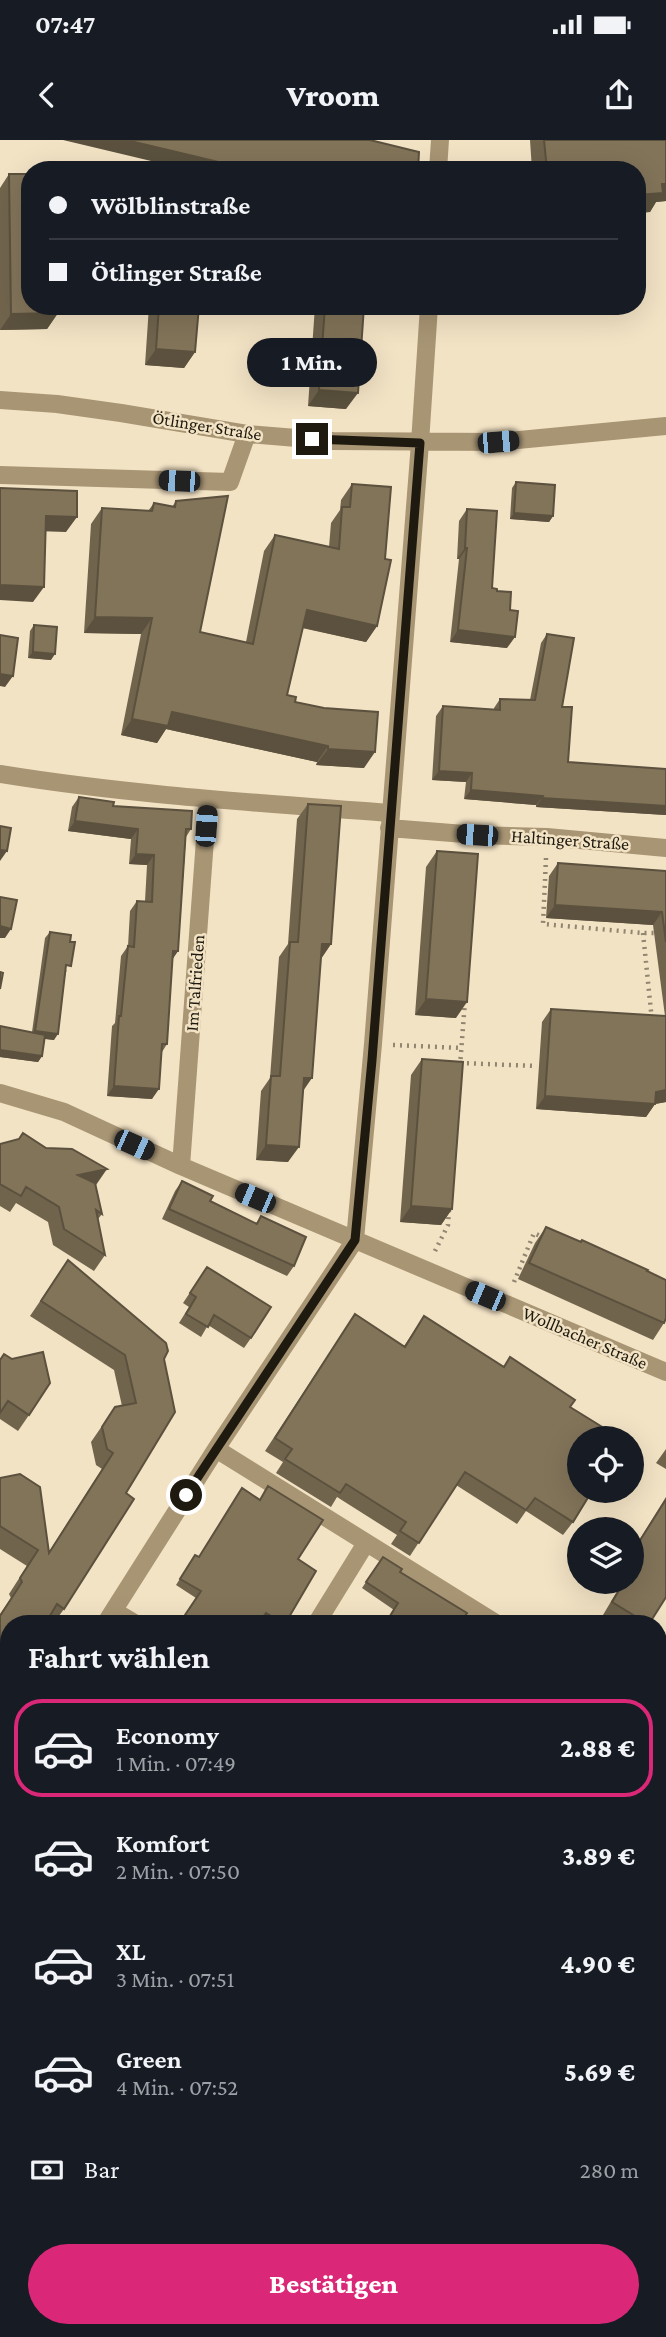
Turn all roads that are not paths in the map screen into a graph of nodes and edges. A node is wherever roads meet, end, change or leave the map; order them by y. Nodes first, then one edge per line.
1 (440, 140) edge
2 (439, 161) edge
3 (428, 315) edge
4 (2, 398) edge
5 (666, 426) edge
6 (247, 434) junction
7 (420, 443) junction
8 (0, 475) edge
9 (0, 774) edge
10 (208, 799) junction
11 (390, 820) junction
12 (666, 848) edge
13 (0, 1093) edge
14 (181, 1166) junction
15 (355, 1240) junction
16 (664, 1367) edge
17 (216, 1449) junction
18 (366, 1544) junction
19 (110, 1615) edge
20 (322, 1615) edge
21 (482, 1615) edge

1 - 2 street
3 - 7 street
4 - 6 street, Ötlinger Straße
5 - 7 street, Ötlinger Straße
6 - 7 street, Ötlinger Straße
6 - 8 street
7 - 11 street
9 - 10 street, Haltinger Straße
10 - 11 street, Haltinger Straße
10 - 14 street, Im Talfrieden
11 - 12 street, Haltinger Straße
11 - 15 street
13 - 14 street, Wollbacher Straße
14 - 15 street, Wollbacher Straße
15 - 16 street, Wollbacher Straße
15 - 17 street
17 - 18 street
17 - 19 street
18 - 20 street
18 - 21 street

